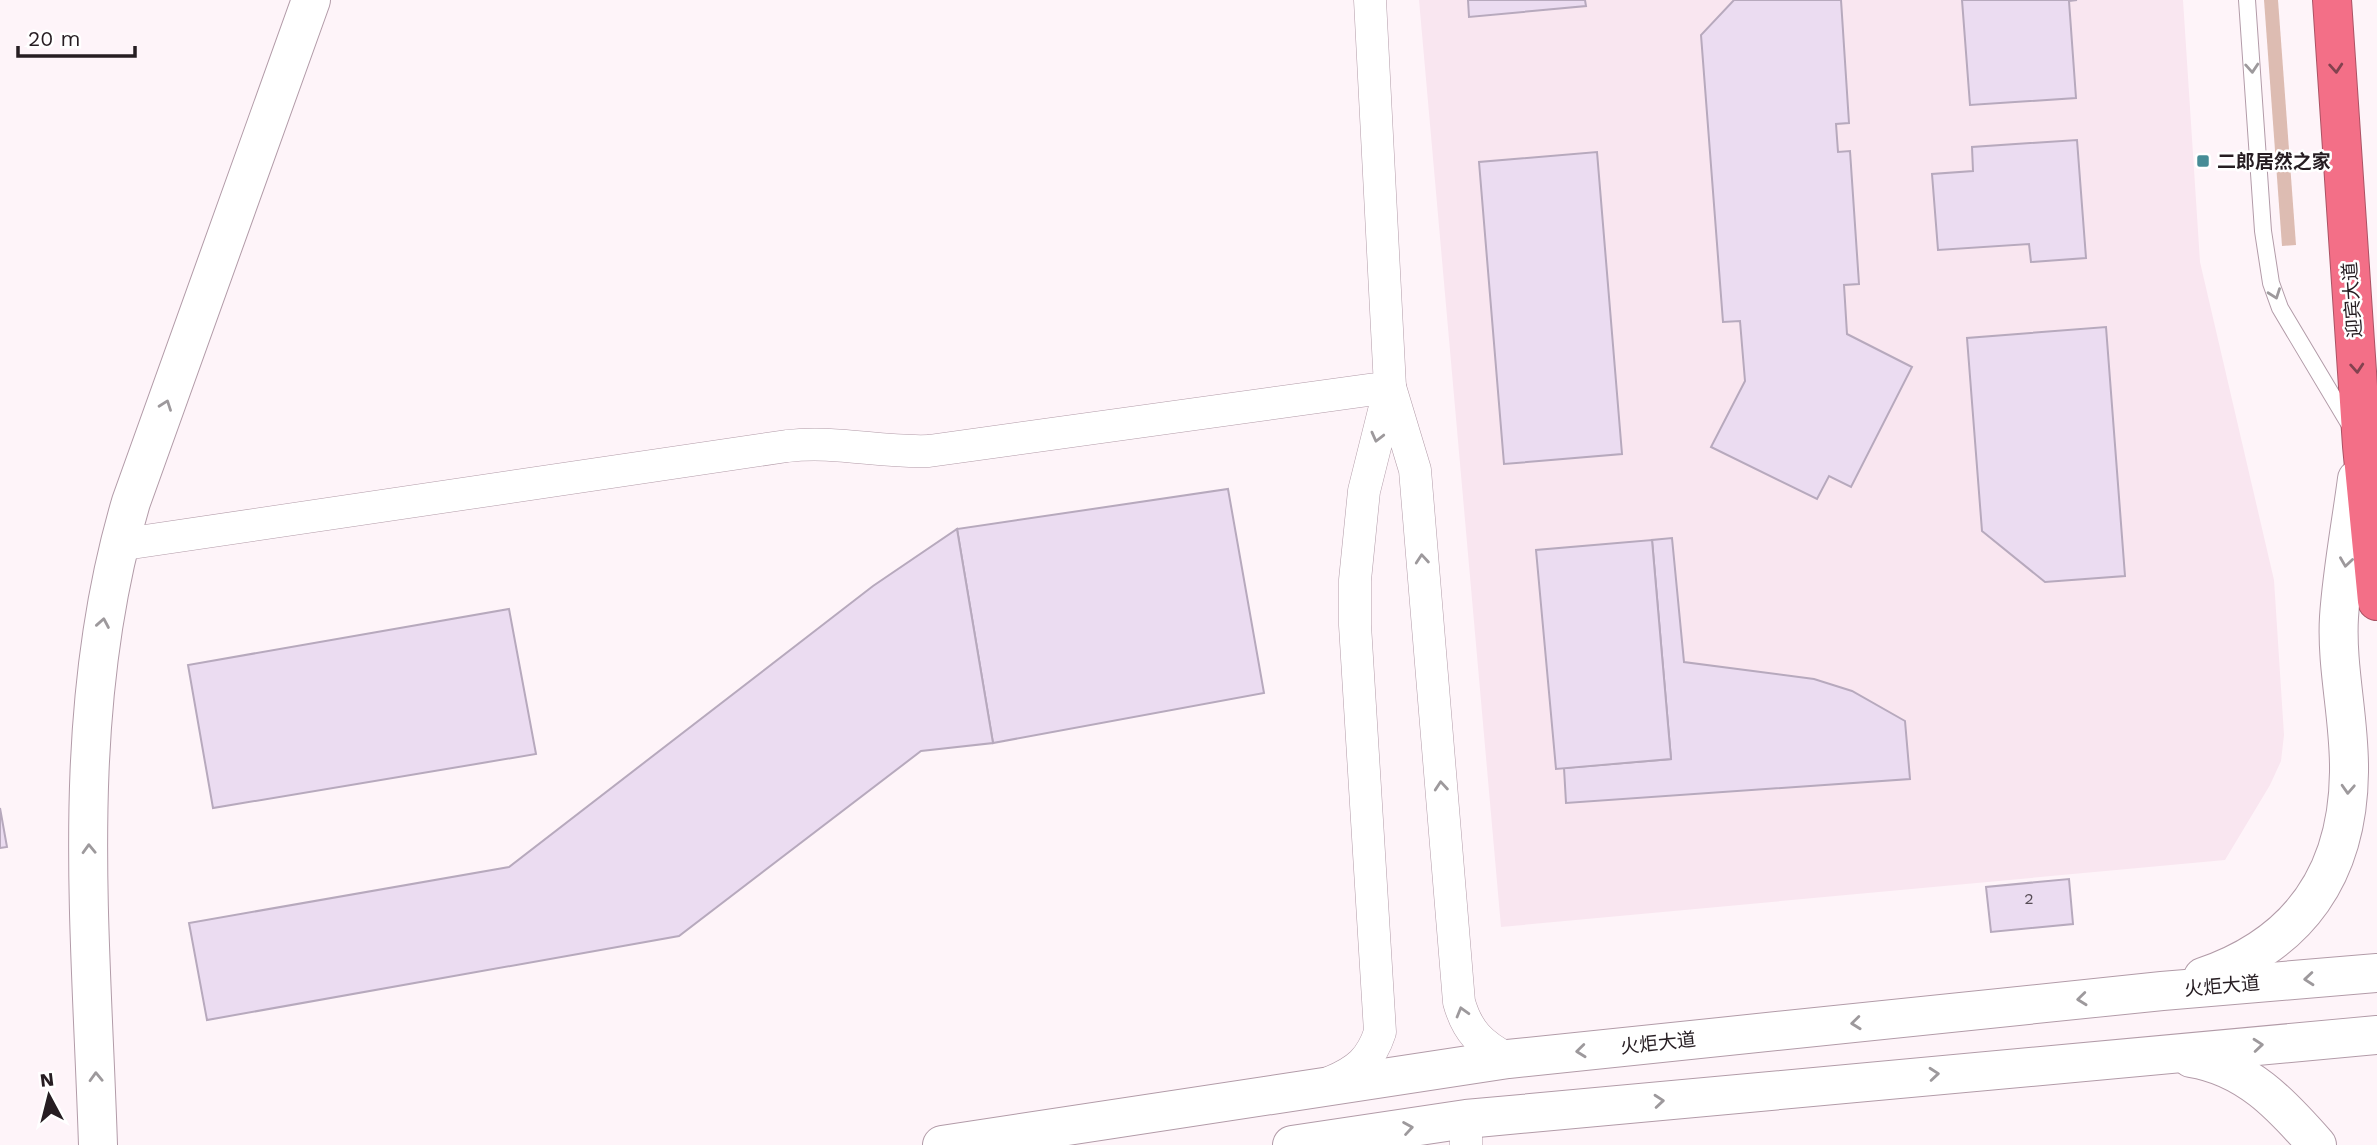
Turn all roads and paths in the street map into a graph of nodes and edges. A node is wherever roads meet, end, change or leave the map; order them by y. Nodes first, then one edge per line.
1 (311, 0) edge
2 (1370, 0) edge
3 (2247, 0) edge
4 (2332, 0) edge
5 (1390, 387) junction
6 (2362, 446) junction
7 (118, 545) junction
8 (2375, 549) edge
9 (2377, 601) edge
10 (2377, 974) edge
11 (2162, 991) junction
12 (2377, 1035) edge
13 (2161, 1053) junction
14 (1508, 1059) junction
15 (1317, 1088) junction
16 (1466, 1132) edge
17 (99, 1145) edge
18 (943, 1145) edge
19 (1292, 1145) edge
20 (2317, 1145) edge

7 -> 1 main road
2 - 5 street
3 -> 6 lane
4 -> 6 highway, 迎宾大道
5 - 7 street
14 -> 5 street
5 -> 15 street
6 - 8 highway, 迎宾大道
6 -> 11 main road
17 -> 7 main road
8 - 9 highway, 迎宾大道
10 -> 11 main road, 火炬大道
11 -> 14 main road, 火炬大道
13 -> 12 main road
16 -> 13 main road
13 - 20 main road
14 - 15 main road, 火炬大道
15 - 18 main road, 火炬大道
19 -> 16 main road

